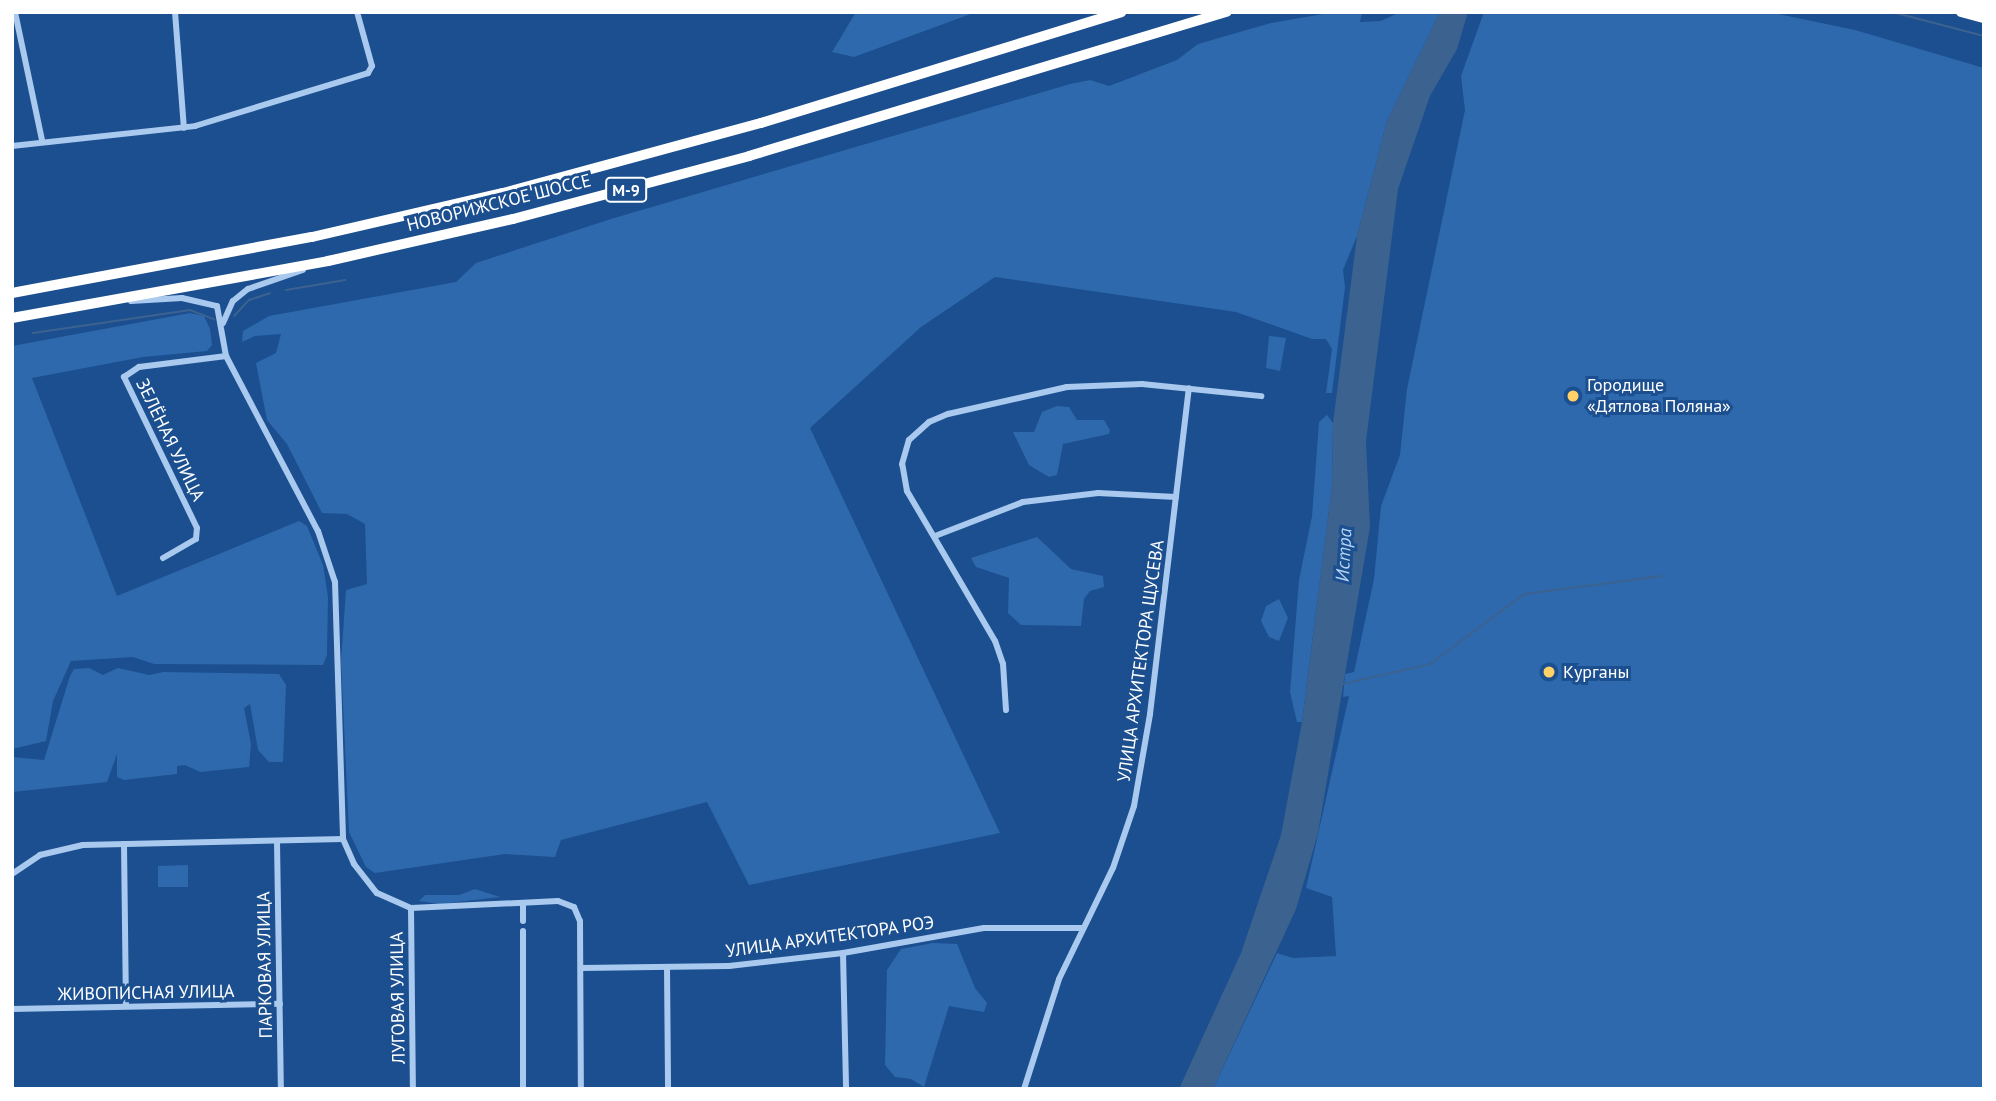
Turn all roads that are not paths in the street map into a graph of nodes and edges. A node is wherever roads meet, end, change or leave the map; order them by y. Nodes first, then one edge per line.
1 (15, 12) edge
2 (175, 12) edge
3 (357, 12) edge
4 (1121, 12) edge
5 (1227, 12) edge
6 (1961, 12) edge
7 (1984, 18) edge
8 (184, 128) junction
9 (42, 140) junction
10 (12, 146) edge
11 (328, 261) junction
12 (12, 293) edge
13 (112, 303) junction
14 (12, 318) edge
15 (223, 324) junction
16 (226, 356) junction
17 (1189, 388) junction
18 (1261, 396) dead end
19 (1176, 497) junction
20 (935, 537) junction
21 (163, 558) dead end
22 (1006, 710) dead end
23 (343, 839) junction
24 (276, 842) junction
25 (124, 844) junction
26 (12, 874) edge
27 (523, 903) junction
28 (411, 908) junction
29 (523, 921) dead end
30 (1083, 928) junction
31 (523, 931) dead end
32 (843, 953) junction
33 (667, 967) junction
34 (581, 968) junction
35 (280, 1004) junction
36 (126, 1006) junction
37 (12, 1009) edge
38 (281, 1089) edge
39 (413, 1089) edge
40 (523, 1089) edge
41 (581, 1089) edge
42 (668, 1089) edge
43 (846, 1089) edge
44 (1024, 1089) edge

1 - 9 street
2 - 8 street
3 - 8 street
4 - 12 highway, НОВОРИЖСКОЕ ШОССЕ / М-9
5 - 11 highway, НОВОРИЖСКОЕ ШОССЕ / М-9
6 - 7 highway
8 - 9 street
9 - 10 street
11 - 13 highway, НОВОРИЖСКОЕ ШОССЕ / М-9
11 - 15 street
13 - 14 highway, НОВОРИЖСКОЕ ШОССЕ / М-9
13 - 15 street
15 - 16 street
16 - 21 street, ЗЕЛЁНАЯ УЛИЦА
16 - 23 street
17 - 18 street
17 - 19 street, УЛИЦА АРХИТЕКТОРА ЩУСЕВА
17 - 20 street
19 - 20 street
19 - 30 street, УЛИЦА АРХИТЕКТОРА ЩУСЕВА
20 - 22 street
23 - 24 street
23 - 28 street
24 - 25 street
24 - 35 street, ПАРКОВАЯ УЛИЦА
25 - 26 street
25 - 36 street
27 - 28 street
27 - 29 street
27 - 34 street
28 - 39 street, ЛУГОВАЯ УЛИЦА
30 - 32 street, УЛИЦА АРХИТЕКТОРА РОЭ
30 - 44 street, УЛИЦА АРХИТЕКТОРА ЩУСЕВА
31 - 40 street
32 - 33 street, УЛИЦА АРХИТЕКТОРА РОЭ
32 - 43 street
33 - 34 street, УЛИЦА АРХИТЕКТОРА РОЭ
33 - 42 street
34 - 41 street
35 - 36 street, ЖИВОПИСНАЯ УЛИЦА
35 - 38 street, ПАРКОВАЯ УЛИЦА
36 - 37 street, ЖИВОПИСНАЯ УЛИЦА

